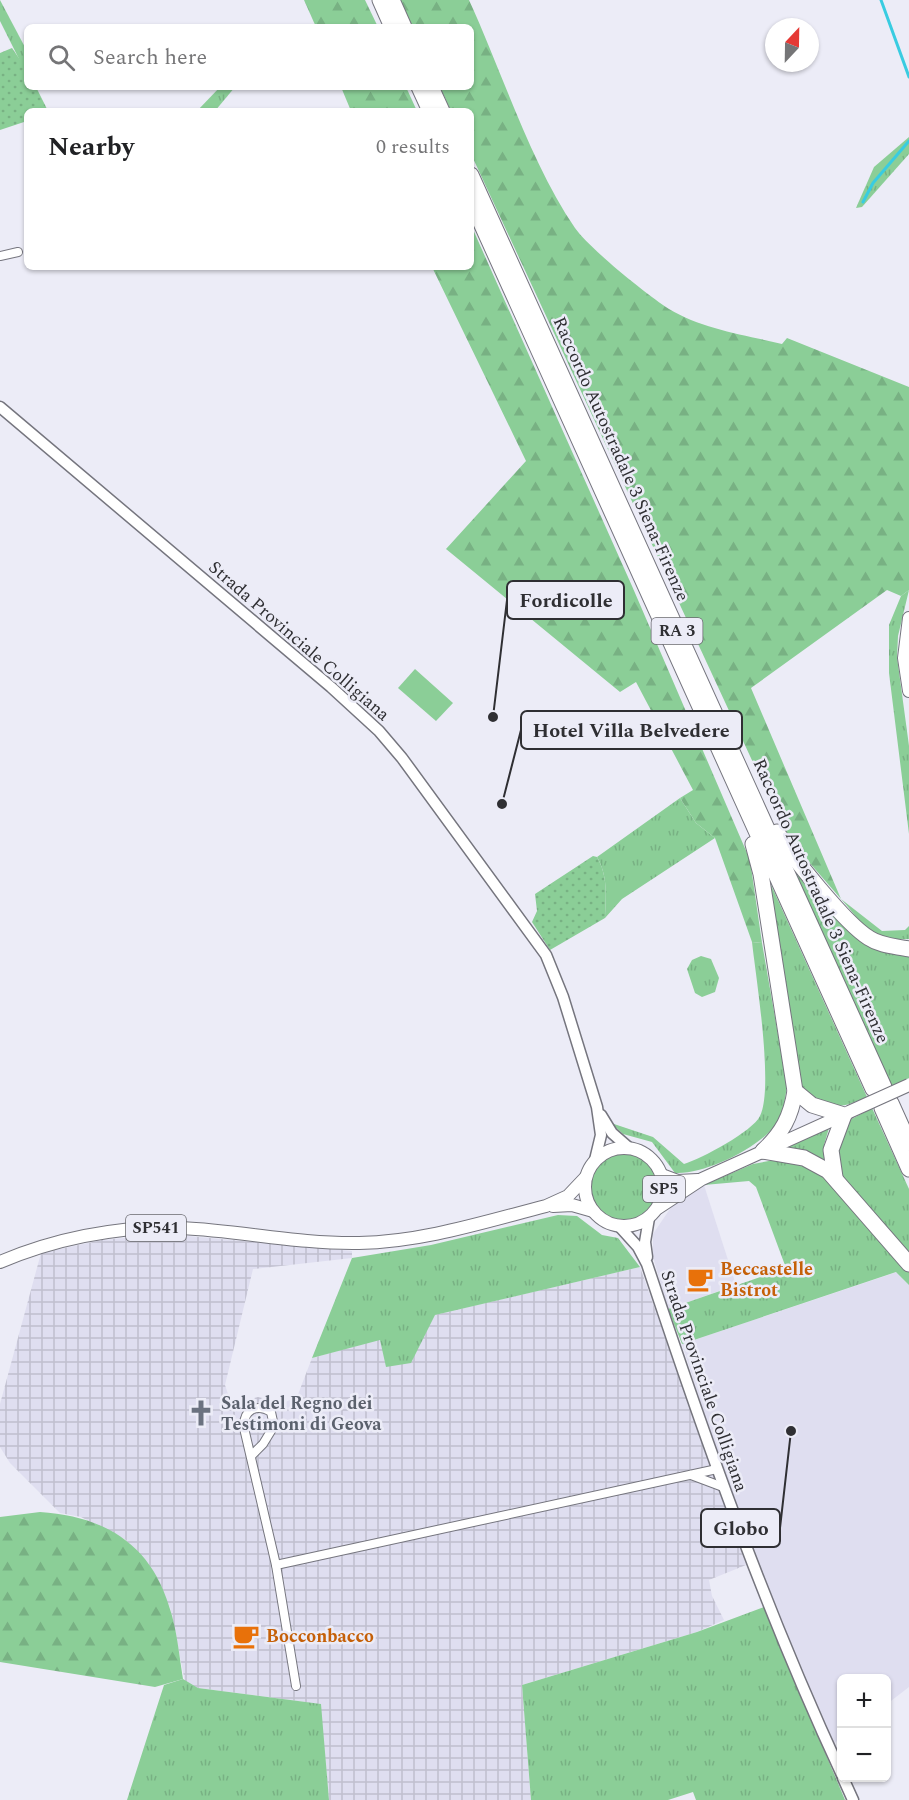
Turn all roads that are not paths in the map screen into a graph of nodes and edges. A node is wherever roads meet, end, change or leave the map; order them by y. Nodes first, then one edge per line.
1 (380, 0) edge
2 (392, 0) edge
3 (391, 24) edge
4 (403, 24) edge
5 (420, 90) edge
6 (432, 90) edge
7 (429, 108) edge
8 (441, 108) edge
9 (474, 182) edge
10 (474, 207) edge
11 (18, 252) dead end
12 (0, 256) edge
13 (0, 406) edge
14 (909, 618) edge
15 (909, 691) edge
16 (700, 694) junction
17 (908, 948) edge
18 (909, 1085) edge
19 (878, 1088) dead end
20 (795, 1091) junction
21 (597, 1107) junction
22 (846, 1114) junction
23 (909, 1143) edge
24 (628, 1147) junction
25 (763, 1151) junction
26 (595, 1160) junction
27 (909, 1169) edge
28 (662, 1175) junction
29 (586, 1177) junction
30 (835, 1177) junction
31 (702, 1179) junction
32 (546, 1206) junction
33 (593, 1211) junction
34 (653, 1213) junction
35 (619, 1226) junction
36 (0, 1262) edge
37 (647, 1264) junction
38 (909, 1264) edge
39 (251, 1456) junction
40 (717, 1469) junction
41 (690, 1474) junction
42 (723, 1487) junction
43 (276, 1565) junction
44 (296, 1686) dead end
45 (837, 1765) edge
46 (845, 1782) edge
47 (853, 1800) edge

1 - 3 highway
2 - 4 highway
5 - 7 highway
6 - 8 highway
9 - 16 highway, Raccordo Autostradale 3 Siena-Firenze / RA 3
10 - 16 highway, Raccordo Autostradale 3 Siena-Firenze / RA 3
11 - 12 street
13 - 21 main road, Strada Provinciale Colligiana / SP5
14 - 15 main road
16 - 17 highway
16 - 19 highway, Raccordo Autostradale 3 Siena-Firenze / RA 3
16 - 20 highway
18 - 22 main road, bridge
20 - 22 highway
20 - 25 highway
21 - 24 main road, Strada Provinciale Colligiana / SP5
21 - 26 main road, Strada Provinciale Colligiana / SP5
22 - 25 main road
22 - 30 highway
23 - 27 highway
24 - 26 main road
24 - 28 main road, SP5
25 - 30 highway
25 - 31 main road
26 - 29 main road, SP5
28 - 31 main road
28 - 34 main road, SP5
29 - 32 main road, SP541
29 - 33 main road
30 - 38 highway
31 - 34 main road
32 - 33 main road, SP541
32 - 36 main road, SP541
33 - 35 main road, SP5
34 - 35 main road, SP5
34 - 37 main road, Strada Provinciale Colligiana / SP5
35 - 37 main road, Strada Provinciale Colligiana / SP5
37 - 40 main road, Strada Provinciale Colligiana / SP5
39 - 39 street
39 - 43 street
40 - 41 street
40 - 42 main road, Strada Provinciale Colligiana / SP5
41 - 42 street
41 - 43 street
42 - 45 main road, Strada Provinciale Colligiana / SP5
43 - 44 street
46 - 47 main road, Strada Provinciale Colligiana / SP5

